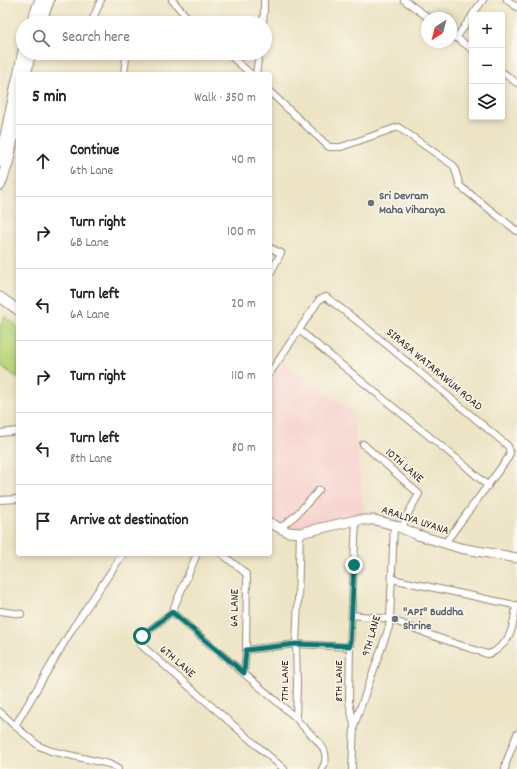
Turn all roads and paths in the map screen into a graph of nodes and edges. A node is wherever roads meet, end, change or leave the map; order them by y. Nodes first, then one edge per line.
1 (40, 0) edge
2 (49, 0) edge
3 (101, 0) edge
4 (172, 0) edge
5 (264, 0) edge
6 (404, 0) edge
7 (483, 0) edge
8 (507, 0) edge
9 (517, 7) edge
10 (421, 12) edge
11 (474, 12) edge
12 (34, 16) edge
13 (43, 16) edge
14 (95, 16) edge
15 (186, 16) edge
16 (264, 16) edge
17 (469, 18) edge
18 (457, 32) edge
19 (457, 38) edge
20 (471, 48) edge
21 (21, 60) edge
22 (29, 60) edge
23 (126, 60) edge
24 (235, 60) edge
25 (258, 60) edge
26 (19, 72) edge
27 (26, 72) edge
28 (124, 72) edge
29 (248, 72) edge
30 (256, 72) edge
31 (505, 74) edge
32 (517, 83) edge
33 (16, 84) edge
34 (272, 94) edge
35 (16, 122) edge
36 (0, 160) edge
37 (0, 185) edge
38 (517, 231) edge
39 (272, 249) edge
40 (272, 270) edge
41 (0, 298) edge
42 (16, 309) edge
43 (298, 330) junction
44 (272, 370) edge
45 (16, 431) edge
46 (0, 433) edge
47 (363, 444) dead end
48 (488, 486) junction
49 (319, 490) dead end
50 (16, 499) edge
51 (0, 500) edge
52 (356, 520) junction
53 (272, 524) edge
54 (398, 527) junction
55 (280, 528) junction
56 (300, 533) junction
57 (445, 543) junction
58 (122, 556) edge
59 (196, 556) edge
60 (224, 556) edge
61 (517, 558) edge
62 (392, 579) junction
63 (517, 606) edge
64 (0, 611) edge
65 (172, 612) junction
66 (21, 614) dead end
67 (352, 615) junction
68 (390, 620) junction
69 (296, 644) junction
70 (350, 646) junction
71 (246, 650) junction
72 (244, 673) junction
73 (0, 712) edge
74 (296, 718) junction
75 (354, 725) junction
76 (15, 726) junction
77 (517, 734) edge
78 (118, 769) edge
79 (284, 769) edge
80 (322, 769) edge
81 (352, 769) edge
82 (505, 769) edge

1 - 12 main road
2 - 13 main road
3 - 14 street
4 - 15 street
5 - 16 street
6 - 10 street
7 - 11 street
8 - 9 street
17 - 18 street
19 - 20 street
21 - 26 main road
22 - 27 main road
23 - 28 street
24 - 29 street
25 - 30 street
31 - 32 street
33 - 36 main road
34 - 38 street
35 - 37 main road
39 - 40 street
41 - 42 street
43 - 44 street, SIRASA WATARAWUM ROAD
43 - 48 street
43 - 48 street, SIRASA WATARAWUM ROAD
45 - 46 street
47 - 54 street, 10TH LANE
48 - 57 street, SIRASA WATARAWUM ROAD
49 - 55 street
50 - 51 street
52 - 54 street, ARALIYA UYANA
52 - 56 street, ARALIYA UYANA
52 - 67 street, 8TH LANE
53 - 55 street, ARALIYA UYANA
54 - 57 street, ARALIYA UYANA
54 - 62 street, 9TH LANE
55 - 56 street, ARALIYA UYANA
56 - 69 street, 7TH LANE
57 - 61 street, ARALIYA UYANA
58 - 76 street
59 - 65 street, 6TH LANE
60 - 71 street, 6A LANE
62 - 63 street
62 - 68 street, 9TH LANE
63 - 68 street
64 - 66 street
65 - 72 street
65 - 79 street, 6TH LANE
67 - 68 street
67 - 70 street, 8TH LANE
68 - 75 street, 9TH LANE
69 - 70 street
69 - 71 street
69 - 74 street, 7TH LANE
70 - 75 street, 8TH LANE
71 - 72 street, 6A LANE
72 - 74 street
73 - 76 street
74 - 80 street, 7TH LANE
75 - 81 street, 8TH LANE
76 - 78 street
77 - 82 street

